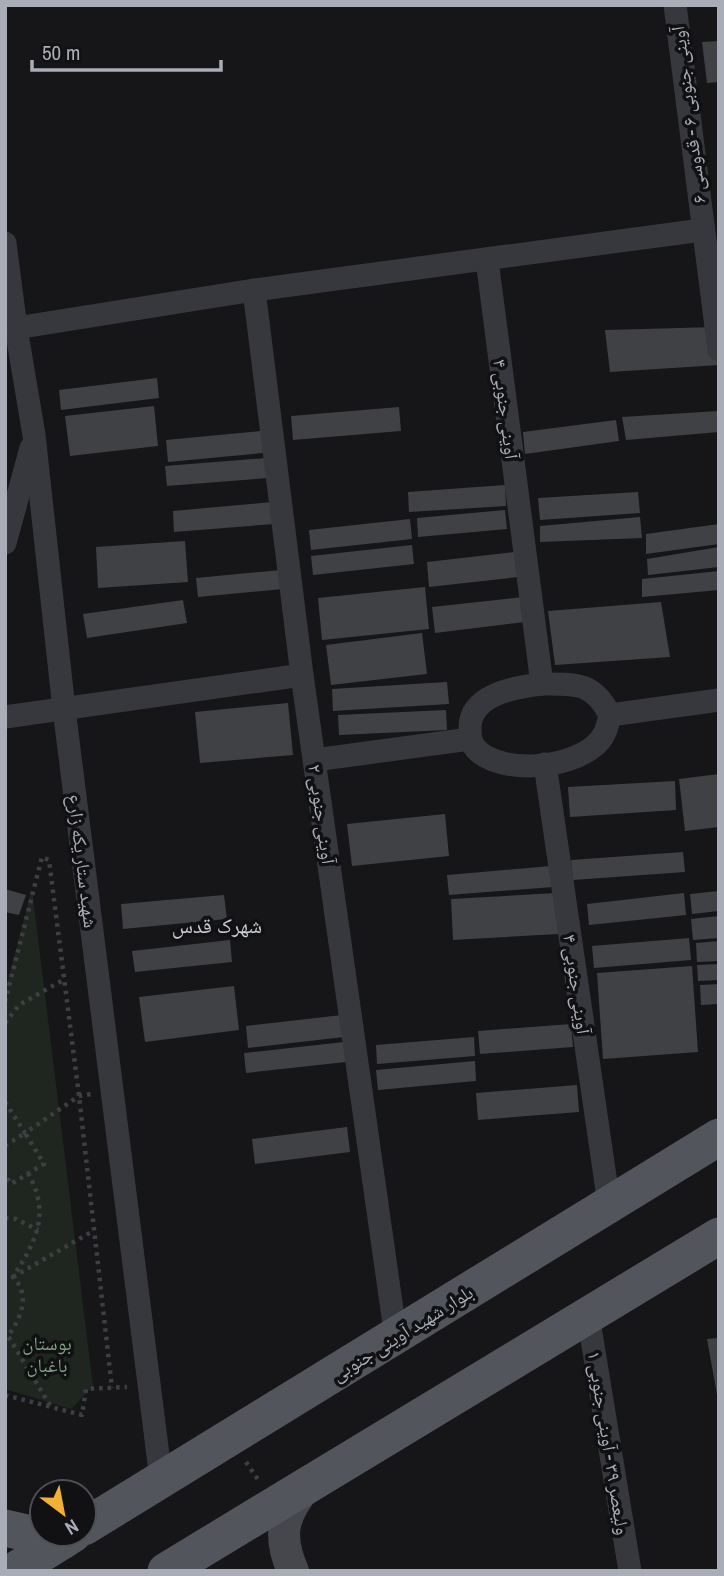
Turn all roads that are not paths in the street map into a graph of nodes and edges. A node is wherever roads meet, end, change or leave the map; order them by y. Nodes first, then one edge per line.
1 (675, 5) edge
2 (702, 230) junction
3 (5, 243) edge
4 (487, 260) junction
5 (254, 290) junction
6 (16, 328) junction
7 (719, 351) edge
8 (34, 435) junction
9 (5, 543) edge
10 (302, 675) junction
11 (542, 684) junction
12 (719, 701) edge
13 (64, 709) junction
14 (610, 715) junction
15 (5, 716) edge
16 (470, 740) junction
17 (315, 760) junction
18 (545, 764) junction
19 (719, 1138) edge
20 (609, 1204) junction
21 (719, 1236) edge
22 (588, 1315) junction
23 (396, 1338) junction
24 (161, 1479) junction
25 (306, 1486) junction
26 (98, 1518) edge
27 (5, 1528) edge
28 (28, 1530) edge
29 (51, 1548) edge
30 (14, 1571) edge
31 (166, 1571) edge
32 (293, 1571) edge
33 (630, 1571) edge

1 - 2 street, آوینی جنوبی ۶ - قدوسی ۶
2 - 4 street
2 - 7 street, آوینی جنوبی ۶ - قدوسی ۶
3 - 6 street, شهید ستار یکه زارع
4 - 5 street
4 - 11 street, آوینی جنوبی ۴
5 - 6 street
5 - 10 street, آوینی جنوبی ۲
6 - 8 street, شهید ستار یکه زارع
8 - 9 street
8 - 13 street, شهید ستار یکه زارع
10 - 13 street
10 - 17 street, آوینی جنوبی ۲
11 - 14 street
11 - 16 street
12 - 14 street
13 - 15 street
13 - 24 street, شهید ستار یکه زارع
14 - 18 street
16 - 17 street
16 - 18 street
17 - 23 street, آوینی جنوبی ۲
18 - 20 street, آوینی جنوبی ۴
19 - 20 main road, بلوار شهید آوینی جنوبی
20 - 23 main road, بلوار شهید آوینی جنوبی
21 - 22 main road
22 - 25 main road
22 - 33 street, ولیعصر ۳۹ - آوینی جنوبی ۱
23 - 24 main road, بلوار شهید آوینی جنوبی
24 - 26 main road, بلوار شهید آوینی جنوبی
25 - 31 main road
25 - 32 main road
27 - 28 main road
29 - 30 main road, بلوار شهید آوینی جنوبی

